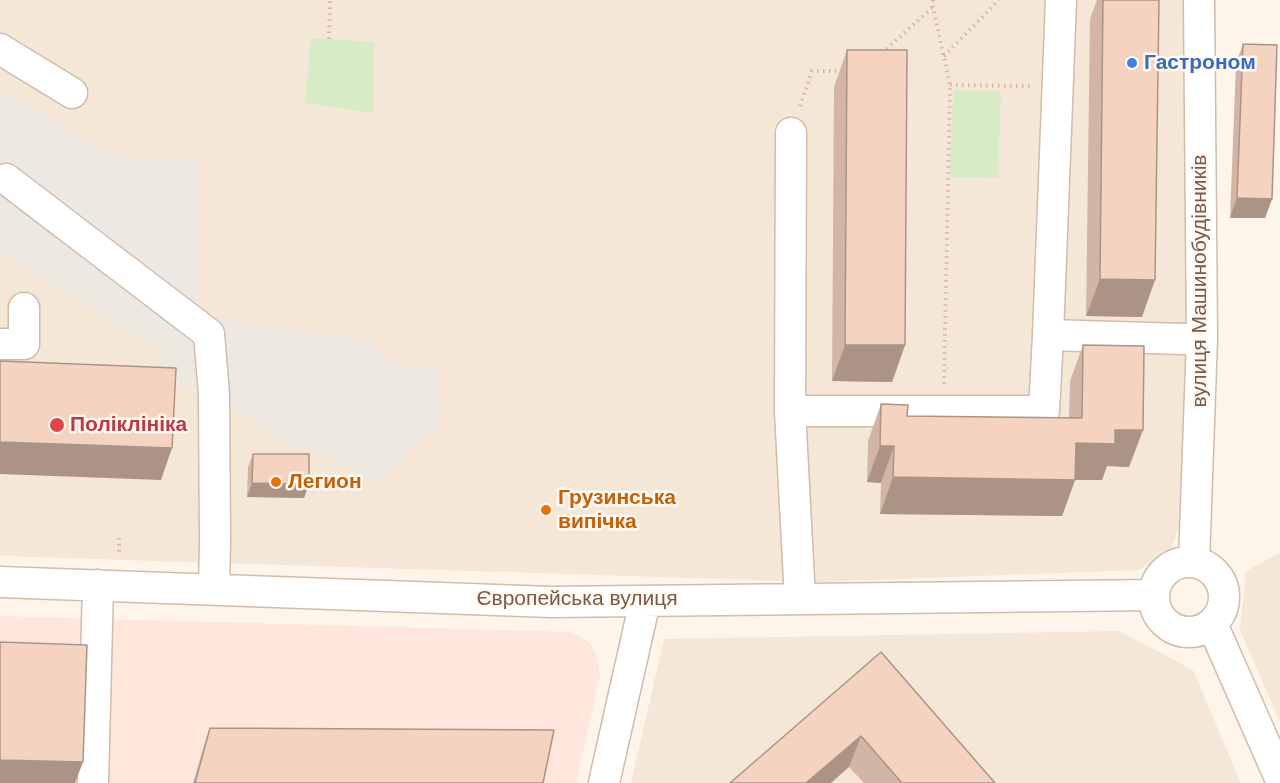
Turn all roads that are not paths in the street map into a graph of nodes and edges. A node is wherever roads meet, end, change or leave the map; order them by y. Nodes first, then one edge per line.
1 (1061, 0) edge
2 (1199, 0) edge
3 (0, 49) edge
4 (72, 93) dead end
5 (791, 133) road end
6 (6, 179) dead end
7 (24, 308) dead end
8 (1048, 335) junction
9 (1202, 338) junction
10 (0, 344) edge
11 (790, 411) junction
12 (1194, 562) junction
13 (0, 582) edge
14 (98, 585) junction
15 (214, 589) junction
16 (1154, 595) junction
17 (800, 599) junction
18 (645, 601) junction
19 (1212, 624) junction
20 (1280, 778) edge
21 (93, 783) edge
22 (604, 783) edge

1 - 8 street
2 - 9 street, вулиця Машинобудівників
3 - 4 street
5 - 11 street
6 - 15 street
7 - 10 street
8 - 9 street
8 - 11 street
9 - 12 street, вулиця Машинобудівників
11 - 17 street
12 - 16 street
12 - 19 street
13 - 14 street, Європейська вулиця
14 - 15 street, Європейська вулиця
14 - 21 street
15 - 18 street, Європейська вулиця
16 - 17 street, Європейська вулиця
16 - 19 street
17 - 18 street, Європейська вулиця
18 - 22 street
19 - 20 street

